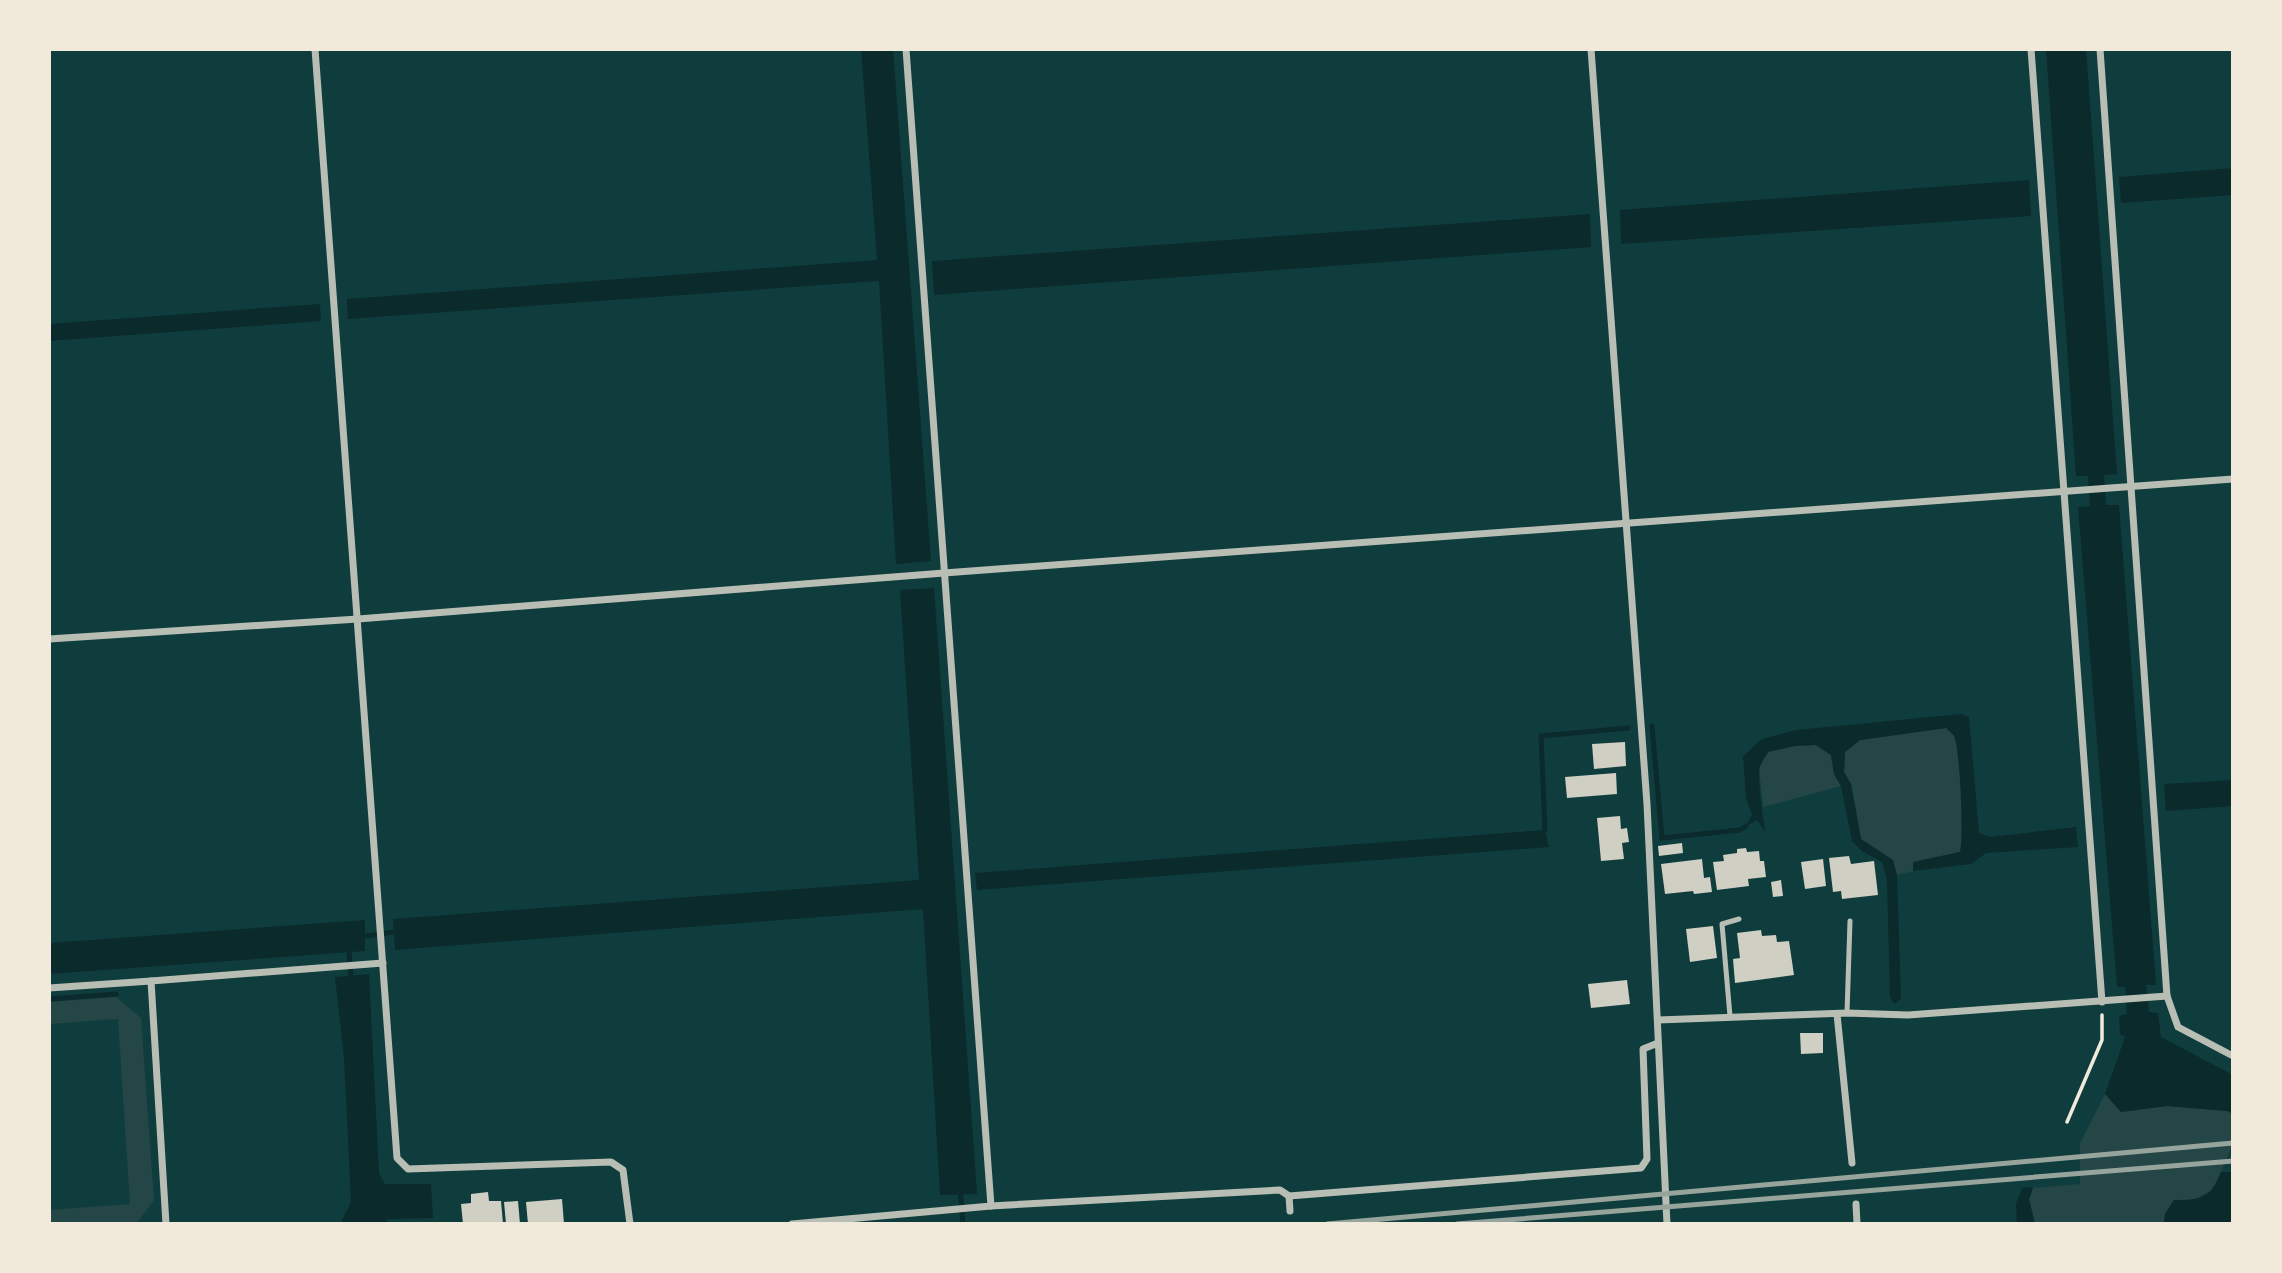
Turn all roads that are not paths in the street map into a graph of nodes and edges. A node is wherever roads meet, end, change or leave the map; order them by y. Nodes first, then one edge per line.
1 (315, 49) edge
2 (906, 49) edge
3 (1591, 49) edge
4 (2031, 49) edge
5 (2100, 49) edge
6 (2233, 479) edge
7 (2132, 487) junction
8 (2064, 492) junction
9 (1625, 524) junction
10 (944, 573) junction
11 (358, 619) junction
12 (49, 639) edge
13 (1739, 919) dead end
14 (1850, 921) dead end
15 (383, 963) junction
16 (151, 981) junction
17 (49, 988) edge
18 (2167, 996) junction
19 (2102, 1002) junction
20 (1847, 1013) junction
21 (1837, 1014) junction
22 (1730, 1016) junction
23 (1658, 1020) junction
24 (1658, 1043) junction
25 (2233, 1056) edge
26 (1852, 1163) dead end
27 (1289, 1196) junction
28 (1856, 1204) dead end
29 (991, 1206) junction
30 (1290, 1211) dead end
31 (166, 1224) edge
32 (629, 1224) edge
33 (792, 1224) edge
34 (1667, 1224) edge
35 (1857, 1224) edge

1 - 11 street
2 - 10 street
3 - 9 street
4 - 8 street
5 - 7 street
6 - 7 street
7 - 8 street
7 - 18 street
8 - 9 street
8 - 19 street
9 - 10 street
9 - 23 street
10 - 11 street
10 - 29 street
11 - 12 street
11 - 15 street
13 - 22 lane
14 - 20 lane
15 - 16 street
15 - 32 street
16 - 17 street
16 - 31 street
18 - 19 street
18 - 25 street
19 - 20 street
20 - 21 street
21 - 22 street
21 - 26 street
22 - 23 street
23 - 24 street
24 - 27 street
24 - 34 street
27 - 29 street
27 - 30 street
28 - 35 street
29 - 33 street

